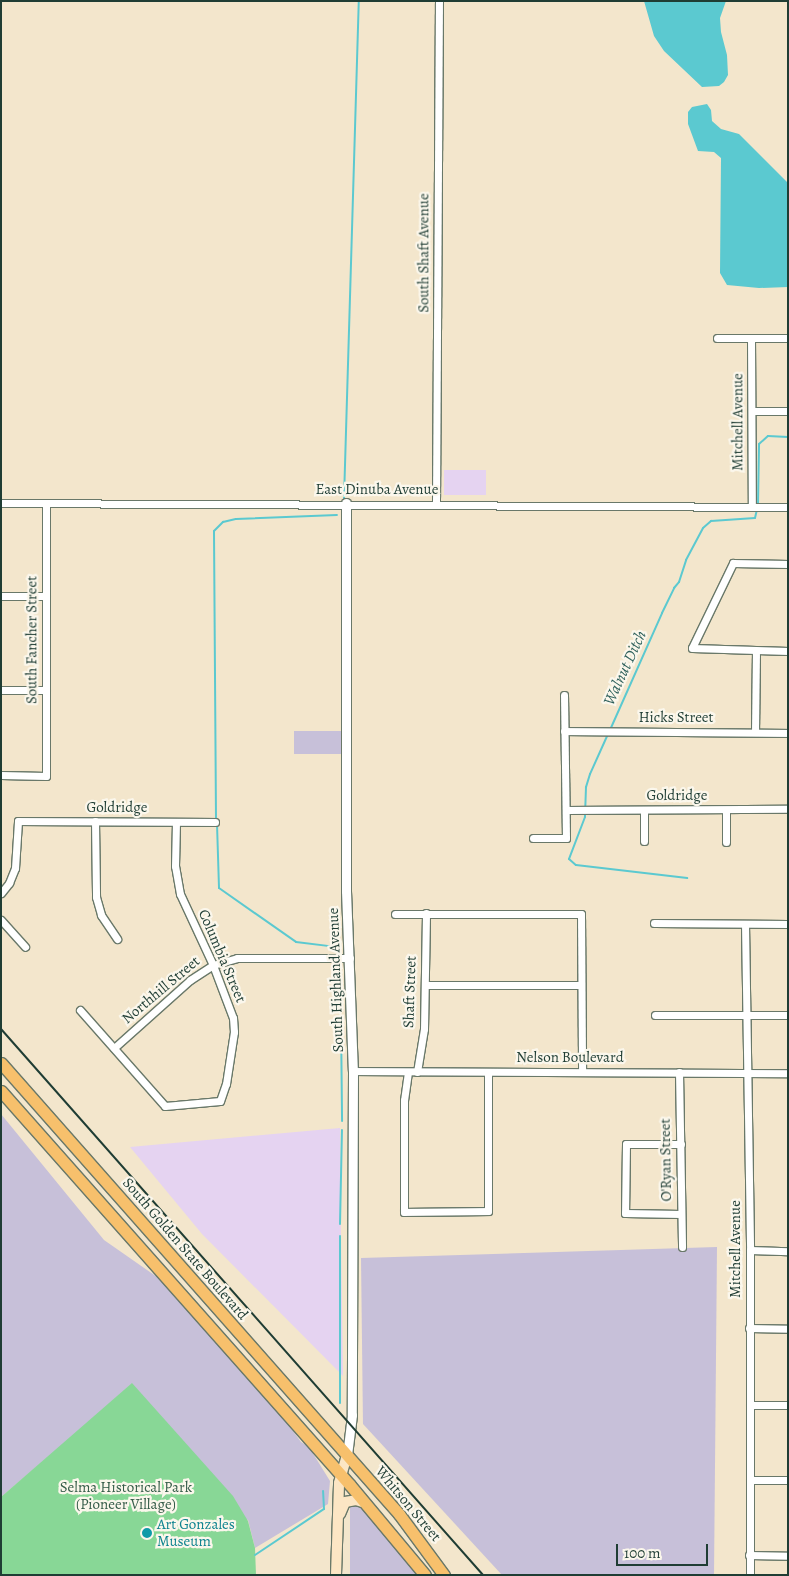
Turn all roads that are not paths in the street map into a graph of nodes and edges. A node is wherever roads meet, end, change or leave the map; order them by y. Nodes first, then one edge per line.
1 (439, 1) edge
2 (717, 338) dead end
3 (751, 338) junction
4 (788, 338) edge
5 (752, 411) junction
6 (788, 412) edge
7 (1, 503) edge
8 (46, 503) junction
9 (346, 503) junction
10 (436, 504) junction
11 (752, 507) junction
12 (788, 507) edge
13 (788, 564) edge
14 (1, 596) edge
15 (46, 596) junction
16 (788, 651) edge
17 (756, 652) junction
18 (1, 690) edge
19 (46, 690) junction
20 (564, 694) dead end
21 (564, 731) junction
22 (755, 732) junction
23 (788, 733) edge
24 (1, 775) edge
25 (788, 809) edge
26 (566, 810) junction
27 (644, 810) junction
28 (726, 810) junction
29 (95, 821) junction
30 (176, 822) junction
31 (215, 822) dead end
32 (533, 838) dead end
33 (644, 841) dead end
34 (726, 842) dead end
35 (1, 893) edge
36 (426, 913) junction
37 (395, 914) dead end
38 (1, 920) edge
39 (654, 923) dead end
40 (745, 924) junction
41 (788, 924) edge
42 (117, 939) dead end
43 (25, 947) dead end
44 (350, 958) junction
45 (213, 965) junction
46 (425, 985) junction
47 (581, 985) junction
48 (80, 1010) dead end
49 (655, 1015) dead end
50 (746, 1015) junction
51 (788, 1015) edge
52 (114, 1048) junction
53 (1, 1063) edge
54 (353, 1071) junction
55 (408, 1072) junction
56 (417, 1072) junction
57 (488, 1072) junction
58 (582, 1072) junction
59 (678, 1072) junction
60 (749, 1073) junction
61 (788, 1073) edge
62 (1, 1091) edge
63 (681, 1144) junction
64 (681, 1214) junction
65 (682, 1247) dead end
66 (750, 1250) junction
67 (788, 1251) edge
68 (749, 1328) junction
69 (788, 1329) edge
70 (750, 1405) junction
71 (788, 1405) edge
72 (347, 1454) junction
73 (341, 1475) junction
74 (750, 1480) junction
75 (788, 1480) edge
76 (365, 1503) junction
77 (337, 1530) junction
78 (749, 1555) junction
79 (788, 1556) edge
80 (336, 1575) edge
81 (424, 1575) edge
82 (444, 1575) edge
83 (750, 1575) edge

1 - 10 street, South Shaft Avenue
2 - 3 street
3 - 4 street
3 - 5 street, Mitchell Avenue
5 - 6 street
5 - 11 street, Mitchell Avenue
7 - 8 street, East Dinuba Avenue
8 - 9 street, East Dinuba Avenue
8 - 15 street, South Fancher Street
9 - 10 street, East Dinuba Avenue
9 - 44 street, South Highland Avenue
10 - 11 street, East Dinuba Avenue
11 - 12 street, East Dinuba Avenue
13 - 17 street
14 - 15 street
15 - 19 street, South Fancher Street
16 - 17 street
17 - 22 street
18 - 19 street
19 - 24 street, South Fancher Street
20 - 21 street
21 - 22 street, Hicks Street
21 - 26 street
22 - 23 street, Hicks Street
25 - 28 street, Goldridge
26 - 27 street, Goldridge
26 - 32 street
27 - 28 street, Goldridge
27 - 33 street
28 - 34 street
29 - 30 street, Goldridge
29 - 35 street, Goldridge
29 - 42 street
30 - 31 street, Goldridge
30 - 45 street, Columbia Street
36 - 37 street
36 - 46 street, Shaft Street
36 - 47 street
38 - 43 street
39 - 40 street
40 - 41 street
40 - 50 street, Mitchell Avenue
44 - 45 street, Northhill Street
44 - 54 street, South Highland Avenue
45 - 52 street, Northhill Street
45 - 52 street, Columbia Street
46 - 47 street
46 - 56 street, Shaft Street
47 - 58 street
48 - 52 street
49 - 50 street
50 - 51 street
50 - 60 street, Mitchell Avenue
53 - 72 main road, South Golden State Boulevard
54 - 55 street, Nelson Boulevard
54 - 72 street, South Highland Avenue
55 - 56 street, Nelson Boulevard
55 - 57 street
56 - 57 street, Nelson Boulevard
57 - 58 street, Nelson Boulevard
58 - 59 street, Nelson Boulevard
59 - 60 street, Nelson Boulevard
59 - 63 street, O'Ryan Street
60 - 61 street, Nelson Boulevard
60 - 66 street, Mitchell Avenue
62 - 73 main road
63 - 64 street, O'Ryan Street
63 - 64 street
64 - 65 street, O'Ryan Street
66 - 67 street
66 - 68 street, Mitchell Avenue
68 - 69 street
68 - 70 street, Mitchell Avenue
70 - 71 street
70 - 74 street, Mitchell Avenue
72 - 73 main road
72 - 82 main road, Whitson Street
73 - 76 main road, Whitson Street
73 - 77 main road
74 - 75 street
74 - 78 street, Mitchell Avenue
76 - 77 main road
76 - 81 main road, Whitson Street
77 - 80 main road
78 - 79 street
78 - 83 street, Mitchell Avenue

